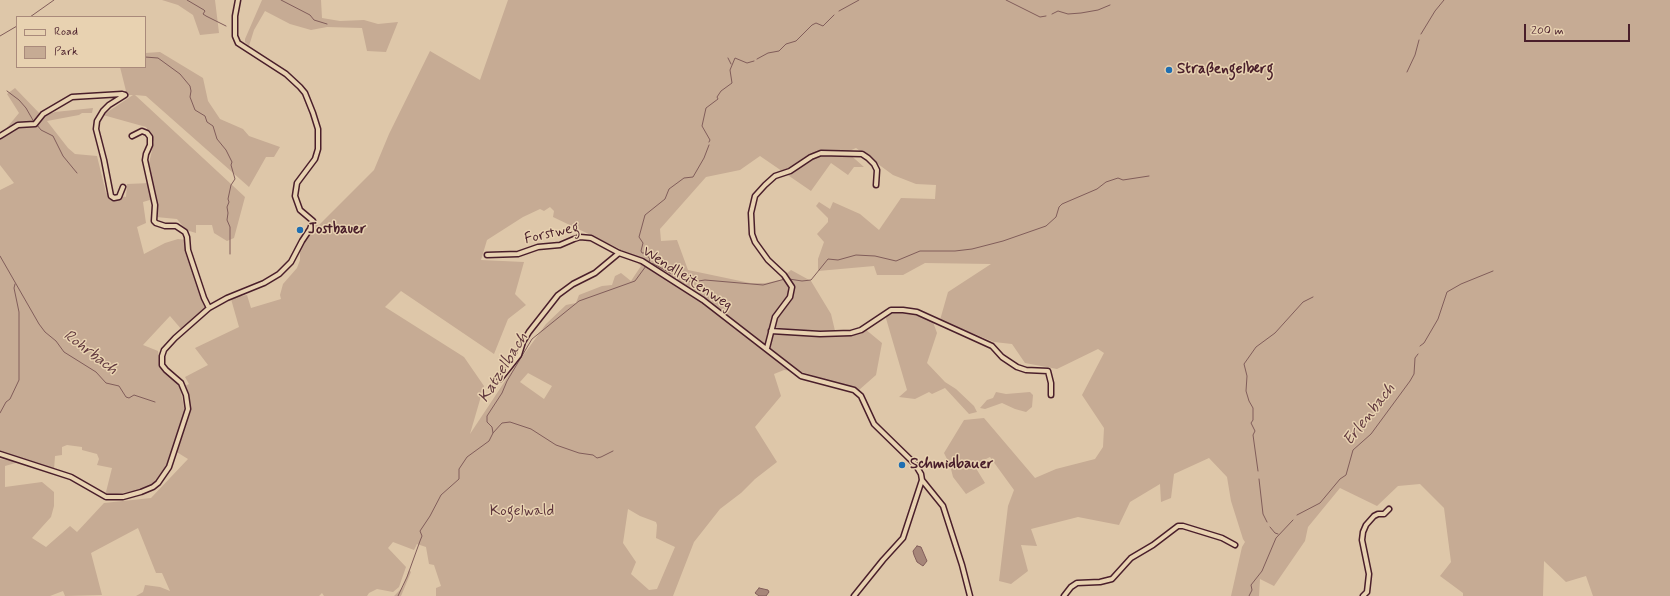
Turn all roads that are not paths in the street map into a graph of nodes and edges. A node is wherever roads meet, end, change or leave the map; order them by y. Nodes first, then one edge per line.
1 (238, 0) edge
2 (0, 136) edge
3 (132, 136) dead end
4 (876, 185) dead end
5 (123, 187) dead end
6 (619, 253) junction
7 (487, 255) dead end
8 (209, 308) junction
9 (771, 332) junction
10 (767, 348) junction
11 (500, 380) dead end
12 (1051, 395) dead end
13 (0, 454) edge
14 (922, 480) junction
15 (1389, 509) dead end
16 (1235, 545) dead end
17 (854, 596) edge
18 (970, 596) edge
19 (1064, 596) edge
20 (1363, 596) edge

1 - 8 street
2 - 5 street
3 - 8 street
4 - 9 street
6 - 7 street, Forstweg
6 - 10 street, Wendlleitenweg
6 - 11 street, Wendlleitenweg
8 - 13 street
9 - 10 street
9 - 12 street
10 - 14 street, Wendlleitenweg
14 - 17 street
14 - 18 street, Wendlleitenweg
15 - 20 street
16 - 19 street

